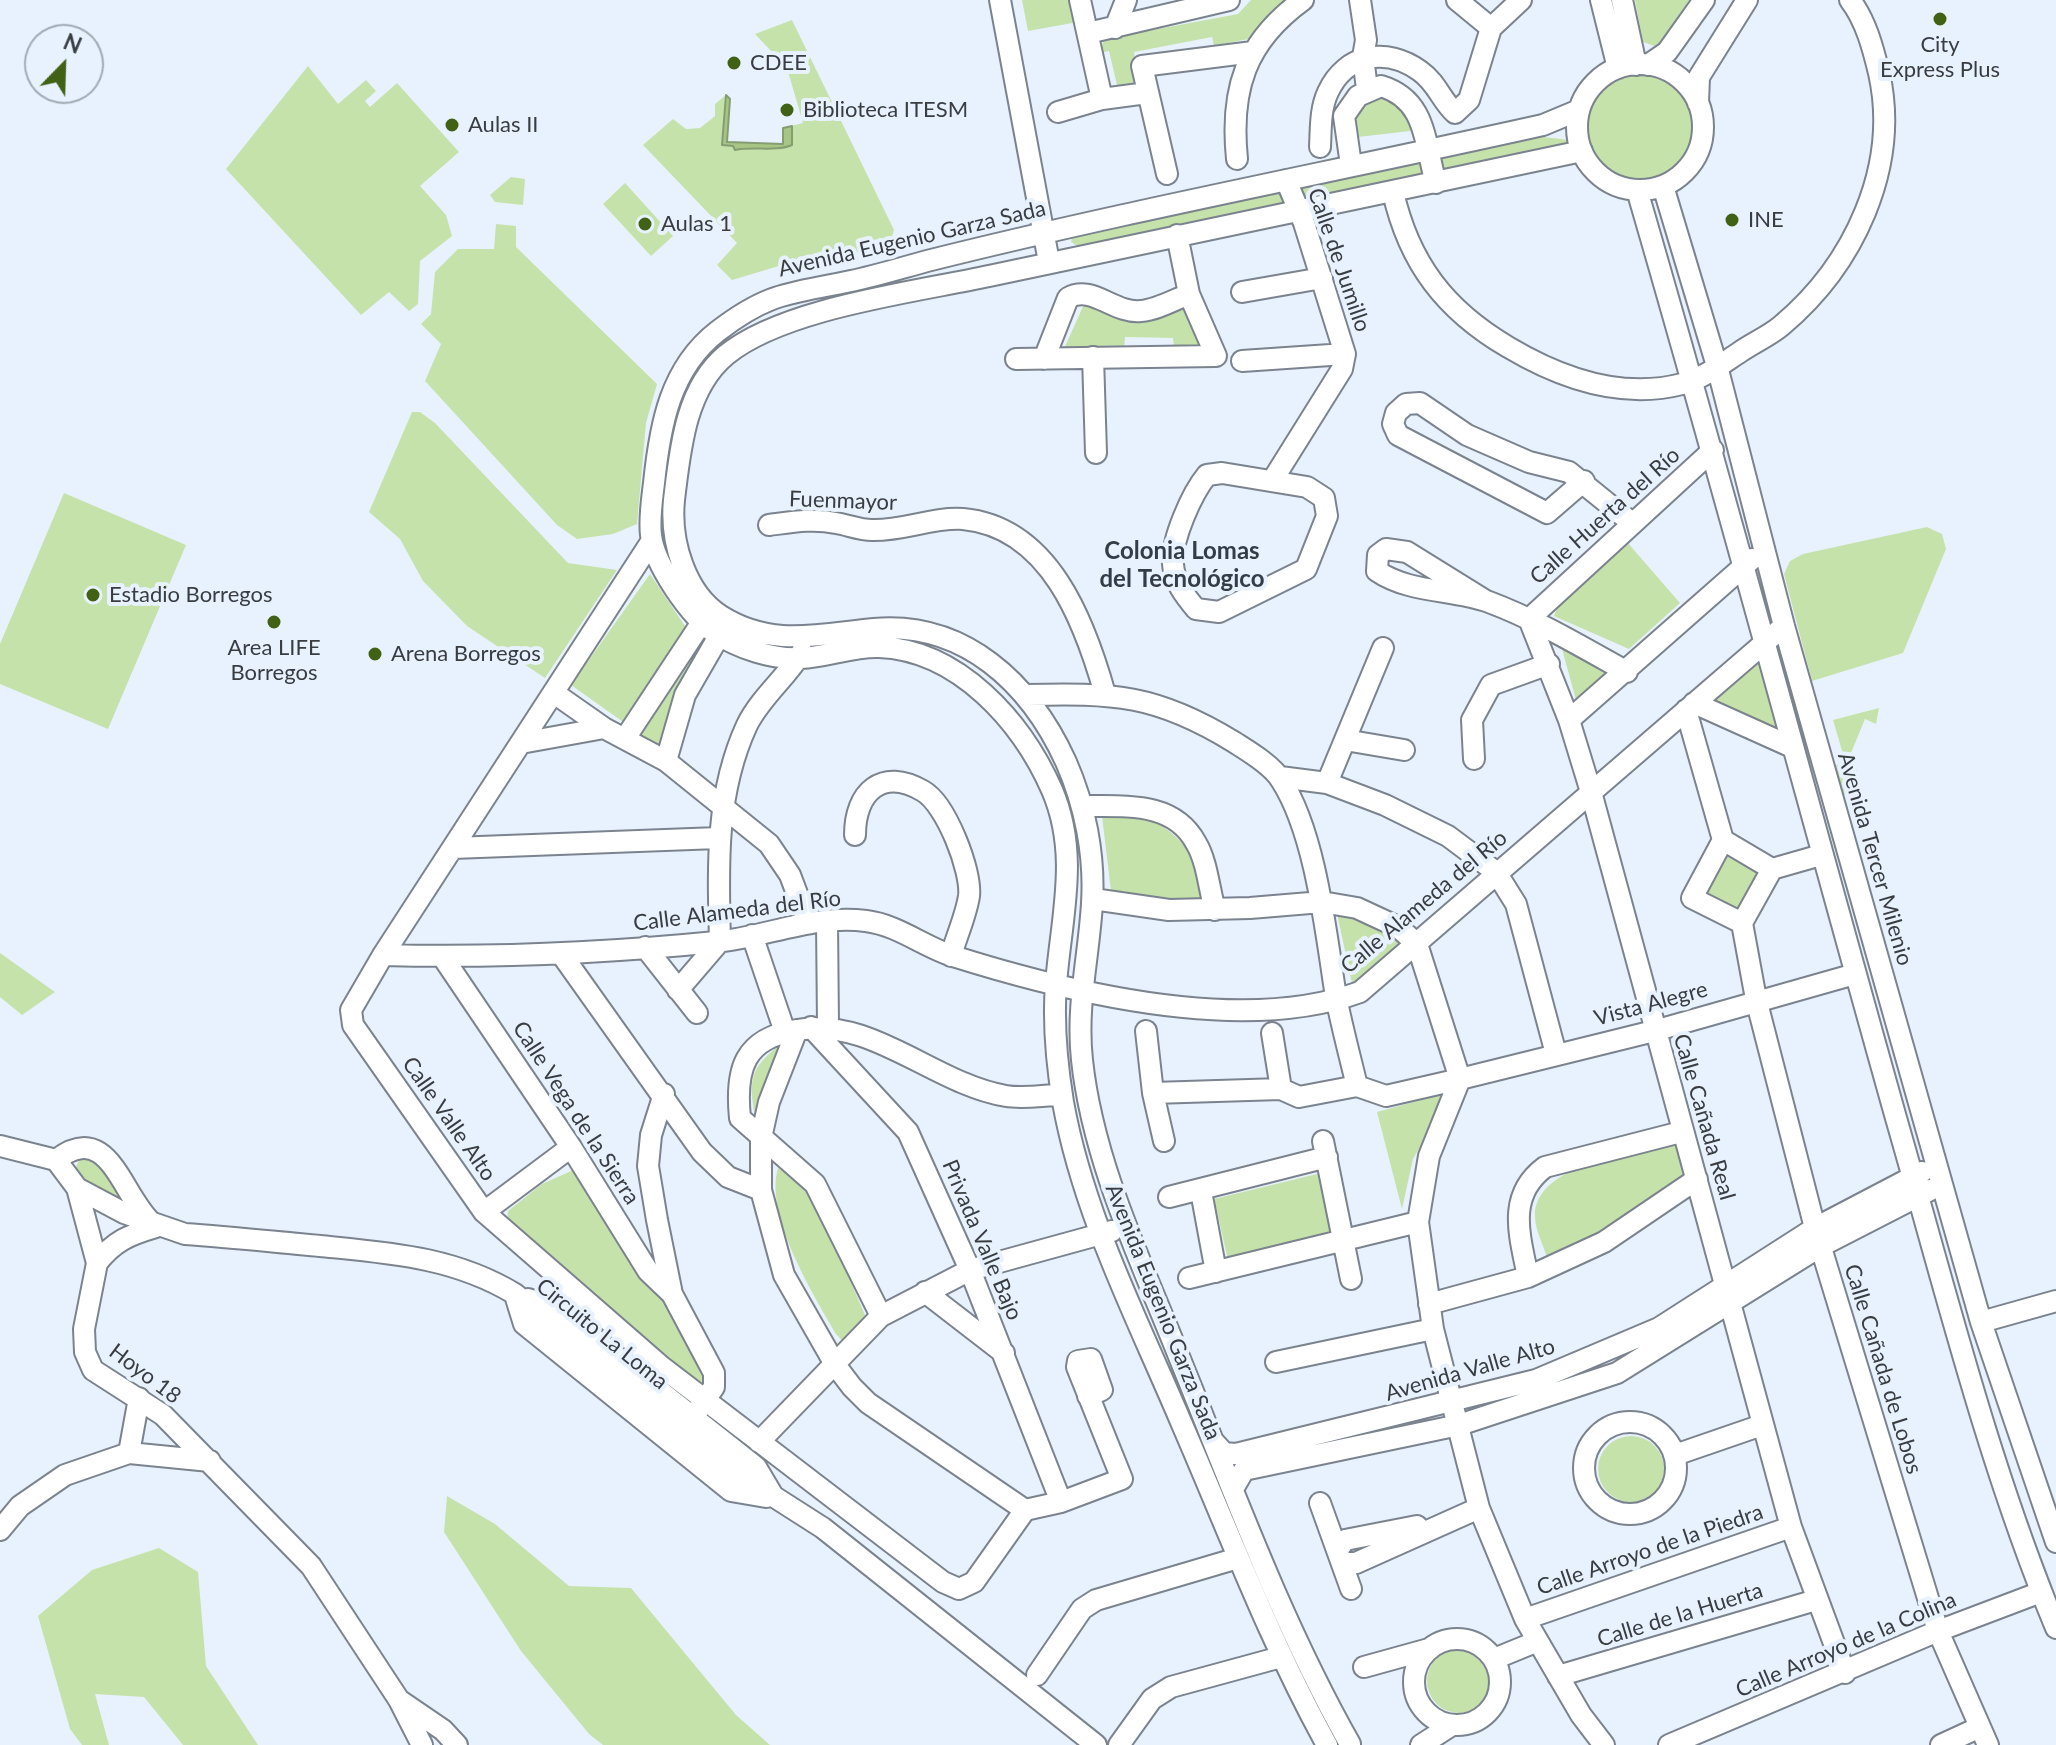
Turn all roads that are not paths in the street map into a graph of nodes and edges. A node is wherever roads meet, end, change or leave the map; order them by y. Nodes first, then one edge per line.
1 (1000, 0) edge
2 (1080, 0) edge
3 (1126, 0) edge
4 (1229, 0) edge
5 (1303, 0) edge
6 (1360, 0) edge
7 (1457, 0) edge
8 (1521, 0) edge
9 (1601, 0) edge
10 (1622, 0) edge
11 (1704, 0) edge
12 (1747, 0) edge
13 (1850, 0) edge
14 (1115, 28) junction
15 (1491, 28) junction
16 (1088, 33) junction
17 (1368, 51) junction
18 (1253, 52) junction
19 (1634, 66) junction
20 (1374, 87) junction
21 (1147, 93) junction
22 (1102, 99) junction
23 (1698, 103) junction
24 (1579, 110) junction
25 (1058, 112) dead end
26 (1320, 147) dead end
27 (1427, 151) junction
28 (1582, 151) junction
29 (1237, 159) dead end
30 (1351, 165) junction
31 (1167, 174) dead end
32 (1286, 180) junction
33 (1436, 183) junction
34 (1663, 186) junction
35 (1637, 190) junction
36 (1393, 192) junction
37 (1299, 212) junction
38 (1044, 232) junction
39 (1177, 235) junction
40 (1049, 262) junction
41 (1322, 278) junction
42 (849, 281) junction
43 (1242, 292) dead end
44 (1189, 294) junction
45 (855, 305) junction
46 (1345, 354) junction
47 (1093, 357) junction
48 (1016, 359) dead end
49 (1044, 359) junction
50 (1242, 361) dead end
51 (1717, 366) junction
52 (1692, 379) junction
53 (1713, 450) junction
54 (1096, 453) dead end
55 (1272, 481) junction
56 (1584, 481) junction
57 (1632, 523) junction
58 (769, 525) dead end
59 (651, 542) junction
60 (1764, 551) junction
61 (1744, 563) junction
62 (1486, 601) junction
63 (1529, 619) junction
64 (702, 622) junction
65 (1784, 626) junction
66 (719, 636) junction
67 (811, 638) junction
68 (1766, 641) junction
69 (1383, 648) dead end
70 (798, 659) junction
71 (1549, 664) junction
72 (1627, 672) junction
73 (554, 693) junction
74 (1105, 694) junction
75 (1025, 695) junction
76 (1690, 707) junction
77 (1569, 720) junction
78 (604, 728) junction
79 (626, 737) junction
80 (1345, 740) junction
81 (521, 743) junction
82 (1792, 747) junction
83 (1404, 750) dead end
84 (1474, 759) dead end
85 (666, 761) junction
86 (1280, 777) junction
87 (1327, 783) junction
88 (1591, 792) junction
89 (723, 805) junction
90 (1082, 806) junction
91 (855, 835) dead end
92 (718, 838) junction
93 (1723, 840) junction
94 (453, 848) junction
95 (1821, 855) junction
96 (1772, 869) junction
97 (1496, 872) junction
98 (1093, 899) junction
99 (1322, 902) junction
100 (1215, 910) junction
101 (818, 922) junction
102 (1742, 923) junction
103 (752, 935) junction
104 (720, 941) junction
105 (1417, 944) junction
106 (645, 947) junction
107 (383, 955) junction
108 (562, 955) junction
109 (442, 956) junction
110 (951, 956) junction
111 (1855, 974) junction
112 (1056, 987) junction
113 (678, 990) junction
114 (1080, 991) junction
115 (1756, 999) junction
116 (1337, 1001) junction
117 (697, 1013) dead end
118 (805, 1029) junction
119 (1146, 1031) dead end
120 (1654, 1031) junction
121 (1272, 1033) dead end
122 (1556, 1054) junction
123 (1460, 1079) junction
124 (1357, 1086) junction
125 (1281, 1089) junction
126 (1153, 1093) junction
127 (664, 1094) junction
128 (1062, 1095) junction
129 (1681, 1132) junction
130 (761, 1138) junction
131 (1164, 1141) dead end
132 (0, 1146) edge
133 (571, 1147) junction
134 (56, 1160) junction
135 (1939, 1174) junction
136 (1697, 1179) junction
137 (1916, 1187) junction
138 (77, 1188) junction
139 (761, 1190) junction
140 (1201, 1191) junction
141 (1169, 1197) dead end
142 (484, 1212) junction
143 (657, 1220) junction
144 (1418, 1222) junction
145 (1127, 1225) junction
146 (156, 1227) junction
147 (628, 1236) junction
148 (1101, 1236) junction
149 (1818, 1237) junction
150 (1342, 1239) junction
151 (97, 1263) junction
152 (970, 1270) junction
153 (1216, 1272) junction
154 (1528, 1277) junction
155 (1189, 1278) dead end
156 (1351, 1279) dead end
157 (1725, 1284) junction
158 (925, 1292) junction
159 (515, 1294) junction
160 (672, 1294) junction
161 (2056, 1301) edge
162 (1429, 1304) junction
163 (1731, 1305) junction
164 (881, 1316) junction
165 (1981, 1322) junction
166 (1433, 1329) junction
167 (1004, 1353) junction
168 (1991, 1357) junction
169 (1276, 1362) dead end
170 (836, 1366) junction
171 (1967, 1366) junction
172 (1088, 1396) dead end
173 (139, 1398) junction
174 (707, 1400) junction
175 (1453, 1402) junction
176 (693, 1417) junction
177 (1459, 1425) junction
178 (1762, 1425) junction
179 (1214, 1441) junction
180 (759, 1442) junction
181 (129, 1453) junction
182 (1675, 1455) junction
183 (210, 1461) junction
184 (1233, 1489) junction
185 (774, 1497) junction
186 (1061, 1502) junction
187 (1320, 1503) dead end
188 (1479, 1508) junction
189 (1025, 1510) junction
190 (1791, 1527) junction
191 (0, 1530) edge
192 (2056, 1543) edge
193 (2027, 1554) junction
194 (1341, 1556) junction
195 (1238, 1558) junction
196 (1351, 1589) dead end
197 (2041, 1592) junction
198 (1816, 1600) junction
199 (1525, 1619) junction
200 (1279, 1625) junction
201 (2056, 1628) edge
202 (1938, 1631) junction
203 (1538, 1641) junction
204 (1429, 1649) junction
205 (1281, 1657) junction
206 (1494, 1659) junction
207 (1364, 1667) dead end
208 (1845, 1673) junction
209 (1037, 1675) dead end
210 (1558, 1676) junction
211 (399, 1700) junction
212 (1452, 1725) junction
213 (1984, 1736) edge
214 (422, 1745) edge
215 (457, 1745) edge
216 (1096, 1745) edge
217 (1119, 1745) edge
218 (1327, 1745) edge
219 (1350, 1745) edge
220 (1369, 1745) edge
221 (1421, 1745) edge
222 (1604, 1745) edge
223 (1669, 1745) edge
224 (1941, 1745) edge

1 - 38 street
2 - 16 street
3 - 14 street
4 - 14 street
5 - 18 street
6 - 17 street
7 - 15 street
8 - 15 street
9 - 19 street
10 - 19 street
11 - 19 street
12 - 23 street
13 - 51 street
14 - 16 street
15 - 17 street
16 - 22 street
17 - 20 street
17 - 26 street
18 - 21 street
18 - 29 street
19 - 23 street
19 - 24 street
20 - 27 street
20 - 30 street
21 - 22 street
21 - 31 street
22 - 25 street
23 - 34 street
24 - 27 street, Avenida Eugenio Garza Sada
24 - 28 street
27 - 30 street, Avenida Eugenio Garza Sada
27 - 33 street
28 - 33 street, Avenida Eugenio Garza Sada
28 - 35 street
30 - 32 street, Avenida Eugenio Garza Sada
32 - 37 street, Calle de Jumillo
32 - 38 street, Avenida Eugenio Garza Sada
33 - 36 street, Avenida Eugenio Garza Sada
34 - 35 street
34 - 51 street, Avenida Tercer Milenio
35 - 52 street
36 - 37 street, Avenida Eugenio Garza Sada
36 - 52 street
37 - 39 street, Avenida Eugenio Garza Sada
37 - 41 street, Calle de Jumillo
38 - 40 street
38 - 42 street, Avenida Eugenio Garza Sada
39 - 40 street, Avenida Eugenio Garza Sada
39 - 44 street
40 - 45 street, Avenida Eugenio Garza Sada
41 - 43 street
41 - 46 street, Calle de Jumillo
42 - 45 street
42 - 59 street, Avenida Eugenio Garza Sada
44 - 47 street
44 - 49 street
45 - 67 street, Avenida Eugenio Garza Sada
46 - 50 street
46 - 55 street, Calle de Jumillo
47 - 49 street
47 - 54 street
48 - 49 street
51 - 52 street
51 - 60 street, Avenida Tercer Milenio
52 - 53 street
53 - 57 street, Calle Huerta del Río
53 - 61 street
55 - 55 street
56 - 56 street
56 - 57 street
57 - 63 street, Calle Huerta del Río
58 - 74 street, Fuenmayor
59 - 64 street, Avenida Eugenio Garza Sada
59 - 73 street, Calle Valle Alto
60 - 61 street
60 - 65 street, Avenida Tercer Milenio
61 - 68 street
61 - 72 street
62 - 62 street
62 - 63 street
63 - 71 street, Calle Cañada Real
63 - 72 street
64 - 66 street, Avenida Eugenio Garza Sada
64 - 79 street
65 - 68 street, Calle Alameda del Río
65 - 135 street, Avenida Tercer Milenio
66 - 70 street, Avenida Eugenio Garza Sada
66 - 85 street
67 - 70 street
67 - 75 street, Avenida Eugenio Garza Sada
68 - 76 street, Calle Alameda del Río
68 - 82 street
69 - 80 street
70 - 89 street
70 - 112 street, Avenida Eugenio Garza Sada
71 - 77 street, Calle Cañada Real
71 - 84 street
72 - 77 street
73 - 78 street
73 - 81 street, Calle Valle Alto
74 - 75 street
74 - 86 street
75 - 90 street, Avenida Eugenio Garza Sada
76 - 82 street
76 - 88 street, Calle Alameda del Río
76 - 93 street
77 - 88 street, Calle Cañada Real
78 - 79 street
78 - 81 street
79 - 85 street
80 - 83 street
80 - 87 street
81 - 94 street, Calle Valle Alto
82 - 95 street
85 - 89 street
86 - 87 street
86 - 99 street
87 - 97 street
88 - 97 street, Calle Alameda del Río
88 - 120 street, Calle Cañada Real
89 - 92 street
89 - 101 street
90 - 98 street, Avenida Eugenio Garza Sada
90 - 100 street
91 - 110 street
92 - 94 street
92 - 104 street
93 - 96 street
93 - 102 street
94 - 107 street, Calle Valle Alto
95 - 96 street
95 - 111 street
96 - 102 street
97 - 105 street, Calle Alameda del Río
97 - 122 street
98 - 100 street
98 - 114 street, Avenida Eugenio Garza Sada
99 - 100 street
99 - 105 street
99 - 116 street
101 - 103 street, Calle Alameda del Río
101 - 110 street, Calle Alameda del Río
101 - 118 street
102 - 115 street, Calle Cañada de Lobos
103 - 104 street, Calle Alameda del Río
103 - 118 street
104 - 106 street, Calle Alameda del Río
104 - 113 street
105 - 116 street, Calle Alameda del Río
105 - 123 street
106 - 108 street, Calle Alameda del Río
106 - 113 street
107 - 109 street, Calle Alameda del Río
107 - 142 street, Calle Valle Alto
108 - 109 street, Calle Alameda del Río
108 - 127 street
109 - 133 street, Calle Vega de la Sierra
110 - 112 street, Calle Alameda del Río
111 - 115 street, Vista Alegre
111 - 137 street
112 - 114 street, Calle Alameda del Río
112 - 128 street, Avenida Eugenio Garza Sada
113 - 117 street
114 - 116 street, Calle Alameda del Río
114 - 145 street, Avenida Eugenio Garza Sada
115 - 120 street, Vista Alegre
115 - 149 street, Calle Cañada de Lobos
116 - 124 street
118 - 128 street
118 - 130 street
118 - 130 street
118 - 152 street, Privada Valle Bajo
119 - 126 street
120 - 122 street, Vista Alegre
120 - 129 street, Calle Cañada Real
121 - 125 street
122 - 123 street, Vista Alegre
123 - 124 street, Vista Alegre
123 - 144 street
124 - 125 street
125 - 126 street
126 - 131 street
127 - 139 street
127 - 143 street
128 - 148 street, Avenida Eugenio Garza Sada
129 - 136 street, Calle Cañada Real
129 - 154 street
130 - 139 street
130 - 164 street
132 - 134 street
133 - 142 street
133 - 147 street, Calle Vega de la Sierra
134 - 138 street, Circuito La Loma
134 - 146 street
135 - 137 street, Avenida Valle Alto
135 - 165 street, Avenida Tercer Milenio
136 - 154 street
136 - 157 street, Calle Cañada Real
137 - 149 street, Avenida Valle Alto
137 - 171 street
138 - 146 street, Circuito La Loma
138 - 151 street, Hoyo 18
139 - 170 street
140 - 141 street
140 - 150 street
140 - 153 street
142 - 174 street, Calle Valle Alto
143 - 147 street
143 - 160 street
144 - 150 street
144 - 162 street
145 - 148 street
145 - 179 street, Avenida Eugenio Garza Sada
146 - 151 street
146 - 159 street, Circuito La Loma
147 - 160 street, Calle Vega de la Sierra
148 - 152 street
148 - 195 street, Avenida Eugenio Garza Sada
149 - 157 street, Avenida Valle Alto
149 - 163 street, Avenida Valle Alto
149 - 202 street, Calle Cañada de Lobos
150 - 153 street
150 - 156 street
151 - 173 street, Hoyo 18
152 - 158 street
152 - 167 street, Privada Valle Bajo
153 - 155 street
154 - 162 street
157 - 163 street, Calle Cañada Real
157 - 175 street, Avenida Valle Alto
158 - 164 street
158 - 167 street
159 - 176 street
159 - 185 street, Circuito La Loma
160 - 174 street
161 - 165 street
162 - 166 street
163 - 177 street, Avenida Valle Alto
163 - 178 street, Calle Cañada Real
164 - 170 street
165 - 168 street, Avenida Tercer Milenio
166 - 169 street
166 - 175 street
167 - 186 street, Privada Valle Bajo
168 - 171 street
168 - 192 street, Avenida Tercer Milenio
170 - 180 street
170 - 189 street
171 - 193 street
172 - 186 street
173 - 181 street
173 - 183 street, Hoyo 18
174 - 176 street
174 - 180 street, Calle Valle Alto
175 - 177 street
175 - 179 street, Avenida Valle Alto
176 - 185 street
177 - 184 street, Avenida Valle Alto
177 - 188 street
178 - 182 street
178 - 190 street, Calle Cañada Real
179 - 184 street, Avenida Eugenio Garza Sada
180 - 189 street, Calle Valle Alto
181 - 183 street
181 - 191 street
182 - 182 street
183 - 211 street, Hoyo 18
184 - 200 street, Avenida Eugenio Garza Sada
185 - 216 street, Circuito La Loma
186 - 189 street
187 - 194 street
188 - 194 street
188 - 199 street
190 - 198 street, Calle Cañada Real
190 - 199 street, Calle Arroyo de la Piedra
192 - 193 street
193 - 197 street
194 - 196 street
195 - 200 street, Avenida Eugenio Garza Sada
195 - 209 street
197 - 201 street
197 - 202 street, Calle Arroyo de la Colina
198 - 208 street, Calle Cañada Real
198 - 210 street, Calle de la Huerta
199 - 203 street
200 - 205 street, Avenida Eugenio Garza Sada
200 - 219 street, Avenida Eugenio Garza Sada
202 - 208 street, Calle Arroyo de la Colina
202 - 213 street, Calle Cañada de Lobos
203 - 206 street
203 - 210 street
204 - 206 street
204 - 207 street
204 - 212 street
205 - 217 street
205 - 218 street, Avenida Eugenio Garza Sada
206 - 212 street
208 - 223 street, Calle Arroyo de la Colina
210 - 222 street
211 - 214 street, Hoyo 18
211 - 215 street
212 - 221 street
213 - 224 street
219 - 220 street

